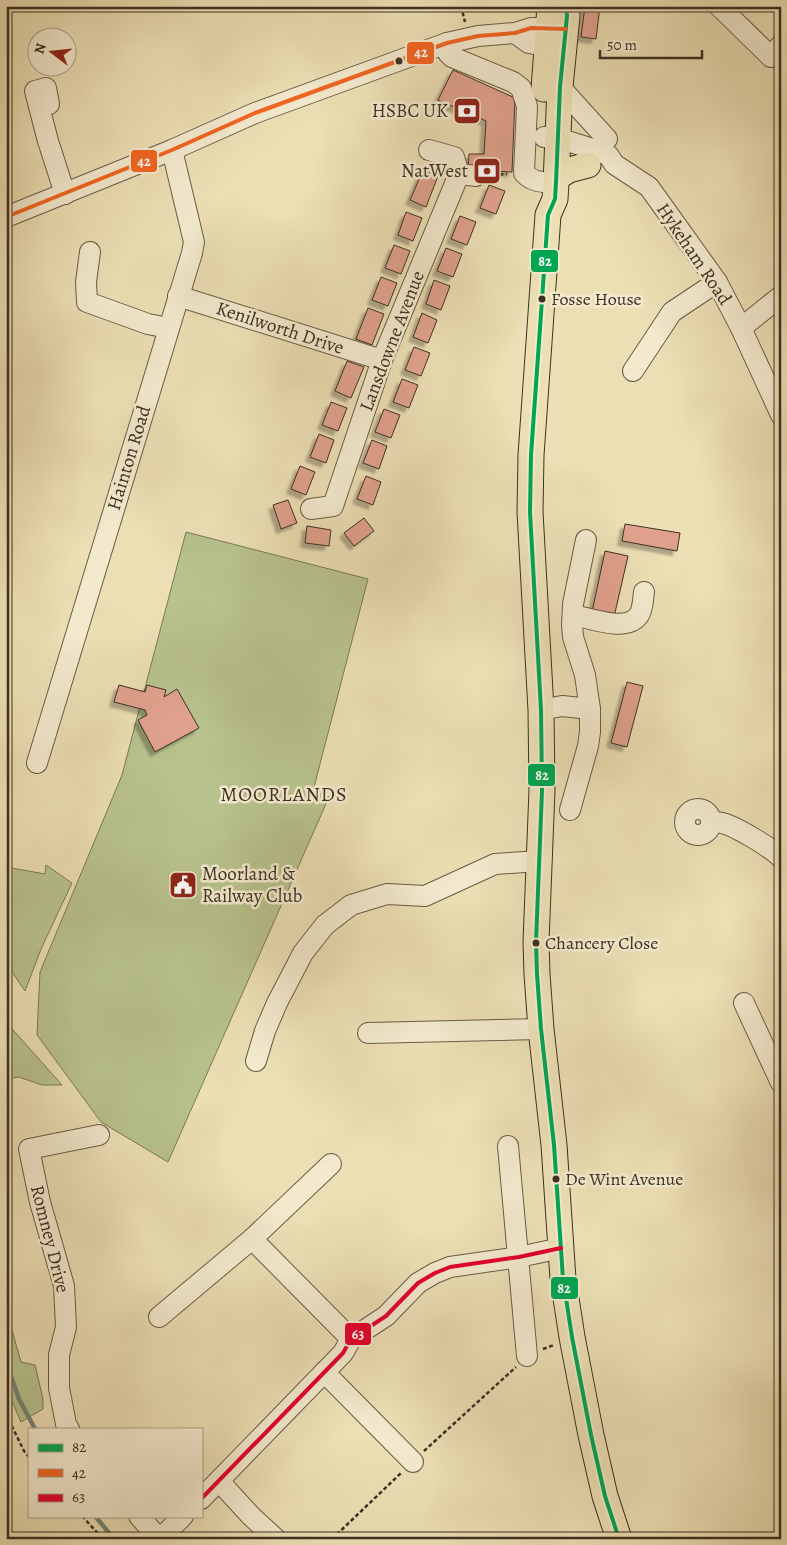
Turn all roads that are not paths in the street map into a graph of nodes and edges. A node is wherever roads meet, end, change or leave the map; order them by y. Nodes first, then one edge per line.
1 (719, 6) edge
2 (556, 27) edge
3 (447, 43) junction
4 (781, 45) edge
5 (560, 87) junction
6 (49, 104) dead end
7 (607, 139) dead end
8 (551, 143) junction
9 (172, 150) junction
10 (429, 150) dead end
11 (614, 164) junction
12 (588, 165) junction
13 (545, 179) junction
14 (65, 194) junction
15 (6, 218) edge
16 (90, 252) dead end
17 (717, 282) junction
18 (178, 296) junction
19 (781, 296) edge
20 (168, 328) junction
21 (741, 328) junction
22 (382, 360) junction
23 (632, 370) dead end
24 (781, 415) edge
25 (310, 509) dead end
26 (586, 540) dead end
27 (644, 592) dead end
28 (573, 615) junction
29 (590, 709) junction
30 (541, 710) junction
31 (37, 763) dead end
32 (570, 810) dead end
33 (710, 824) dead end
34 (781, 858) edge
35 (539, 861) junction
36 (744, 1003) dead end
37 (541, 1029) junction
38 (368, 1033) dead end
39 (256, 1061) dead end
40 (781, 1083) edge
41 (99, 1135) dead end
42 (508, 1146) dead end
43 (331, 1164) dead end
44 (252, 1239) junction
45 (561, 1248) junction
46 (519, 1257) junction
47 (159, 1317) dead end
48 (351, 1339) junction
49 (527, 1356) road end
50 (324, 1372) junction
51 (68, 1428) edge
52 (413, 1462) road end
53 (219, 1481) junction
54 (202, 1498) edge
55 (141, 1518) edge
56 (181, 1518) edge
57 (160, 1539) edge
58 (276, 1539) edge
59 (619, 1539) edge

1 - 4 street
2 - 3 street
2 - 5 main road
2 - 8 main road
3 - 9 street
3 - 13 street
5 - 7 street
5 - 8 main road
6 - 14 street
8 - 11 street, Hykeham Road
8 - 12 street
8 - 13 main road
9 - 14 street
9 - 18 street, Hainton Road
10 - 22 street, Lansdowne Avenue
11 - 12 street
11 - 17 street, Hykeham Road
12 - 13 main road
13 - 30 main road
14 - 15 street
16 - 20 street
17 - 21 street, Hykeham Road
17 - 23 street
18 - 20 street, Hainton Road
18 - 22 street, Kenilworth Drive
19 - 21 street
20 - 31 street, Hainton Road
21 - 24 street, Hykeham Road
22 - 25 street, Lansdowne Avenue
26 - 28 street
27 - 28 street
28 - 29 street
29 - 30 street
29 - 32 street
30 - 35 main road
33 - 34 street
35 - 37 main road
35 - 39 street
36 - 40 street
37 - 38 street
37 - 45 main road
41 - 51 street, Romney Drive
42 - 46 street
43 - 44 street
44 - 47 street
44 - 48 street
45 - 46 street
45 - 59 main road
46 - 48 street
46 - 49 street
48 - 50 street
50 - 52 street
50 - 53 street
53 - 54 street
53 - 58 street
55 - 57 street
56 - 57 street

